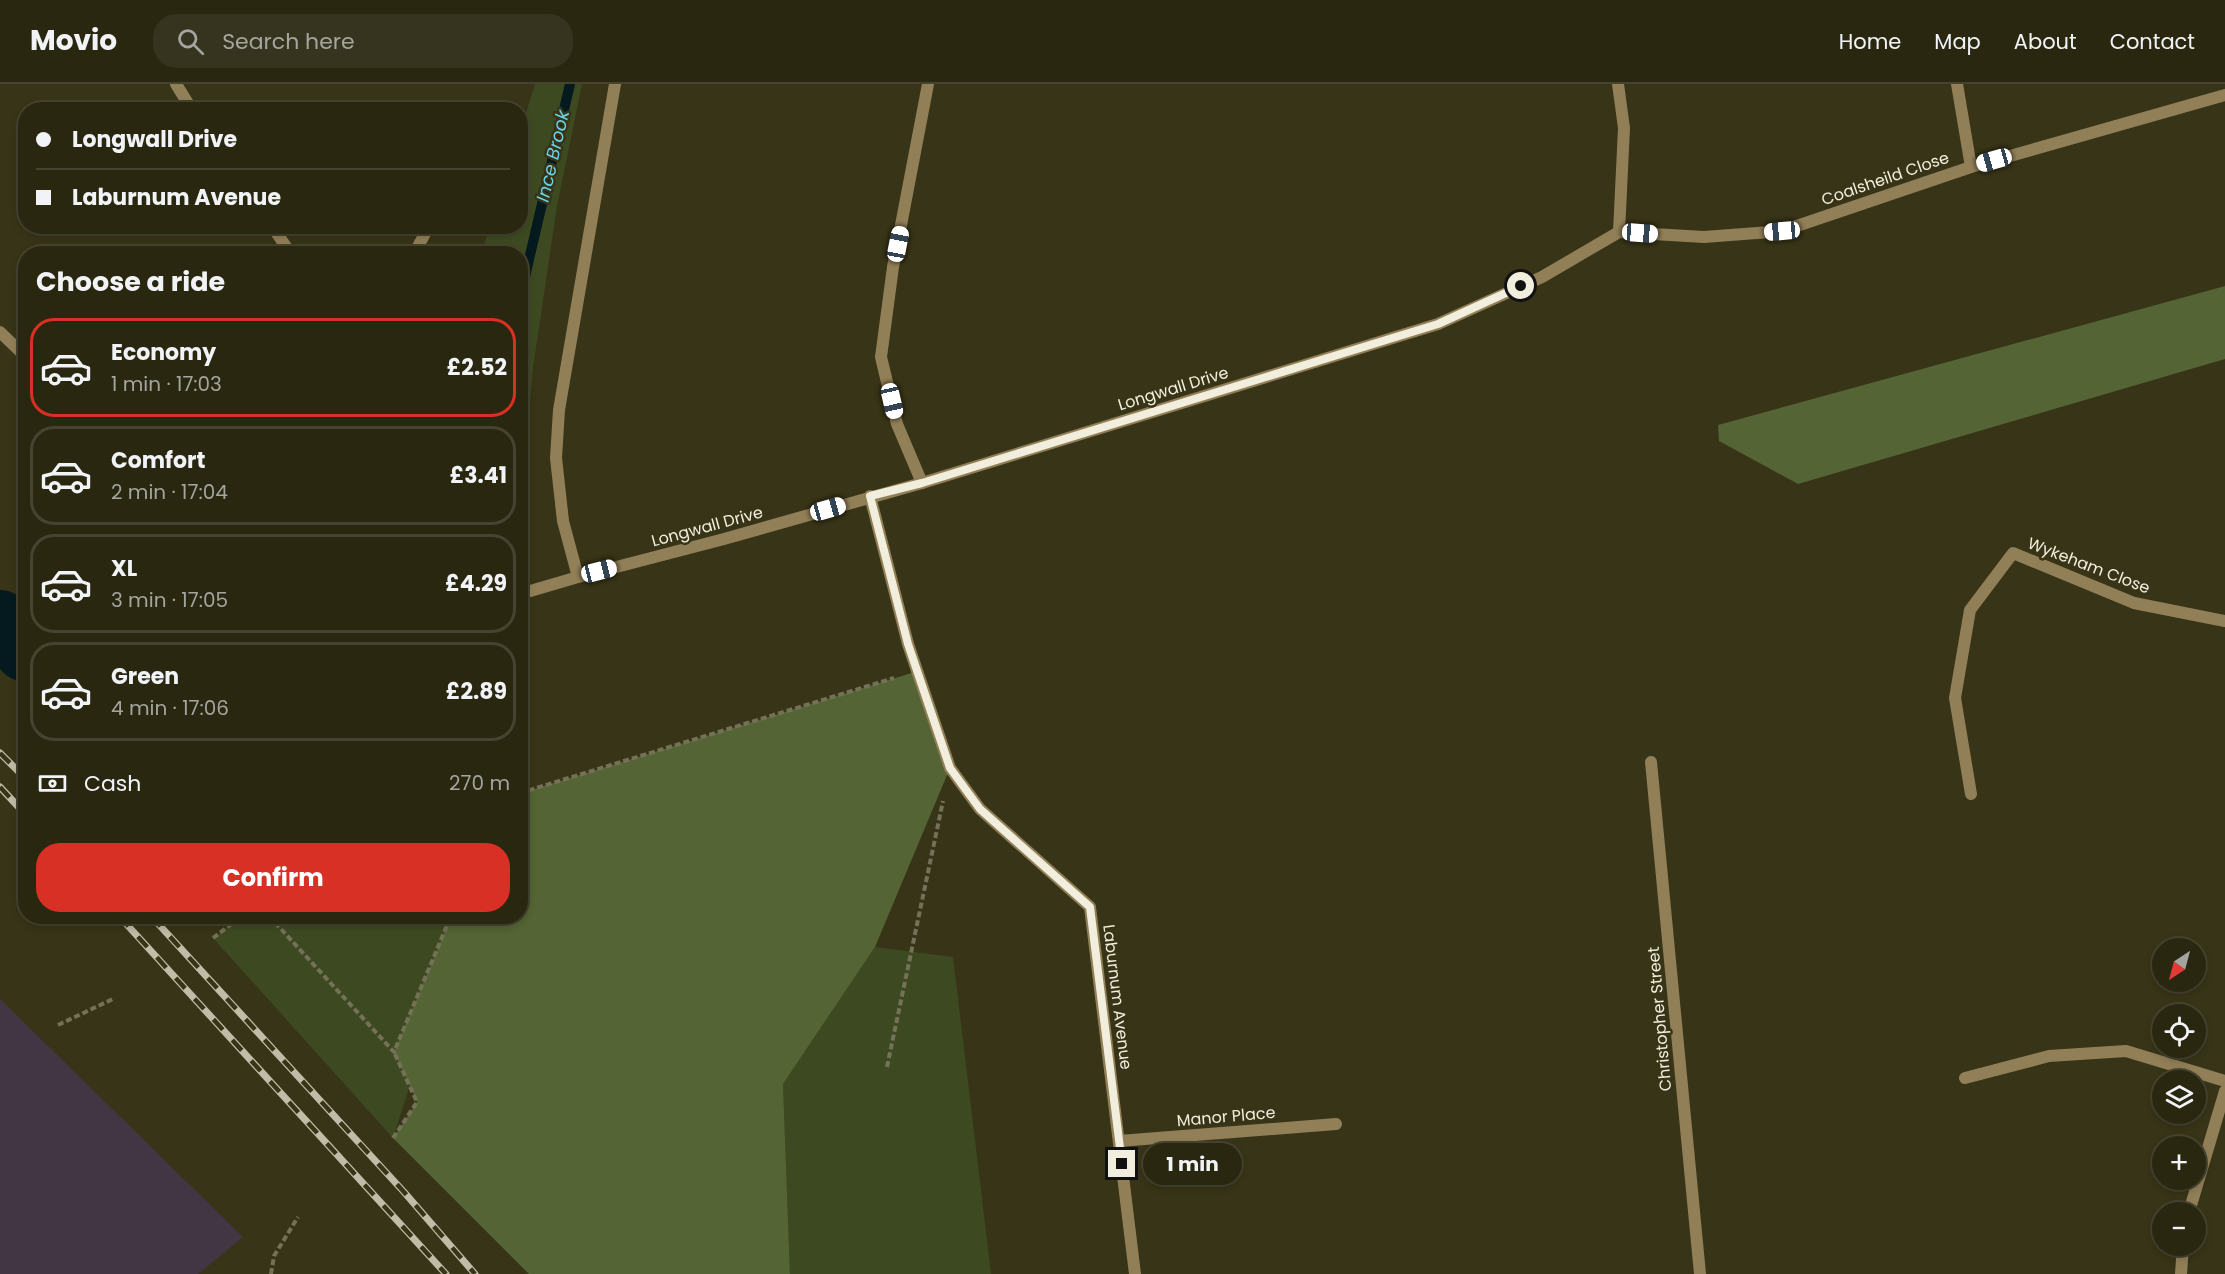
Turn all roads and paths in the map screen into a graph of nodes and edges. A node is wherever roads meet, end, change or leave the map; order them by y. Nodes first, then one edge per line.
1 (176, 84) edge
2 (615, 84) edge
3 (928, 84) edge
4 (1618, 84) edge
5 (1957, 84) edge
6 (2225, 95) edge
7 (187, 102) edge
8 (1971, 167) junction
9 (1619, 232) junction
10 (0, 332) edge
11 (18, 349) edge
12 (922, 483) junction
13 (870, 496) junction
14 (578, 577) junction
15 (528, 592) edge
16 (2225, 621) edge
17 (918, 671) junction
18 (1651, 762) dead end
19 (950, 768) junction
20 (528, 790) edge
21 (1971, 794) dead end
22 (231, 924) edge
23 (276, 924) edge
24 (448, 924) edge
25 (213, 938) dead end
26 (116, 998) dead end
27 (58, 1025) dead end
28 (394, 1052) junction
29 (887, 1067) dead end
30 (1965, 1078) dead end
31 (2225, 1082) edge
32 (2225, 1091) edge
33 (1336, 1124) dead end
34 (393, 1138) dead end
35 (1119, 1142) junction
36 (2192, 1202) edge
37 (298, 1216) dead end
38 (2182, 1256) edge
39 (271, 1274) edge
40 (1135, 1274) edge
41 (1700, 1274) edge
42 (2181, 1274) edge

1 - 7 street
2 - 14 street
3 - 12 street
4 - 9 street
5 - 8 street
6 - 8 street, Coalsheild Close
8 - 9 street, Coalsheild Close
9 - 12 street, Longwall Drive
10 - 11 street
12 - 13 street, Longwall Drive
13 - 14 street, Longwall Drive
13 - 17 street, Laburnum Avenue
14 - 15 street, Longwall Drive
16 - 21 street, Wykeham Close
17 - 19 street, Laburnum Avenue
17 - 20 path
18 - 41 street, Christopher Street
19 - 29 path
19 - 35 street, Laburnum Avenue
22 - 25 path
23 - 28 path
24 - 28 path
26 - 27 path
28 - 34 path
30 - 31 street
32 - 36 street
33 - 35 street, Manor Place
35 - 40 street, Laburnum Avenue
37 - 39 path
38 - 42 street

